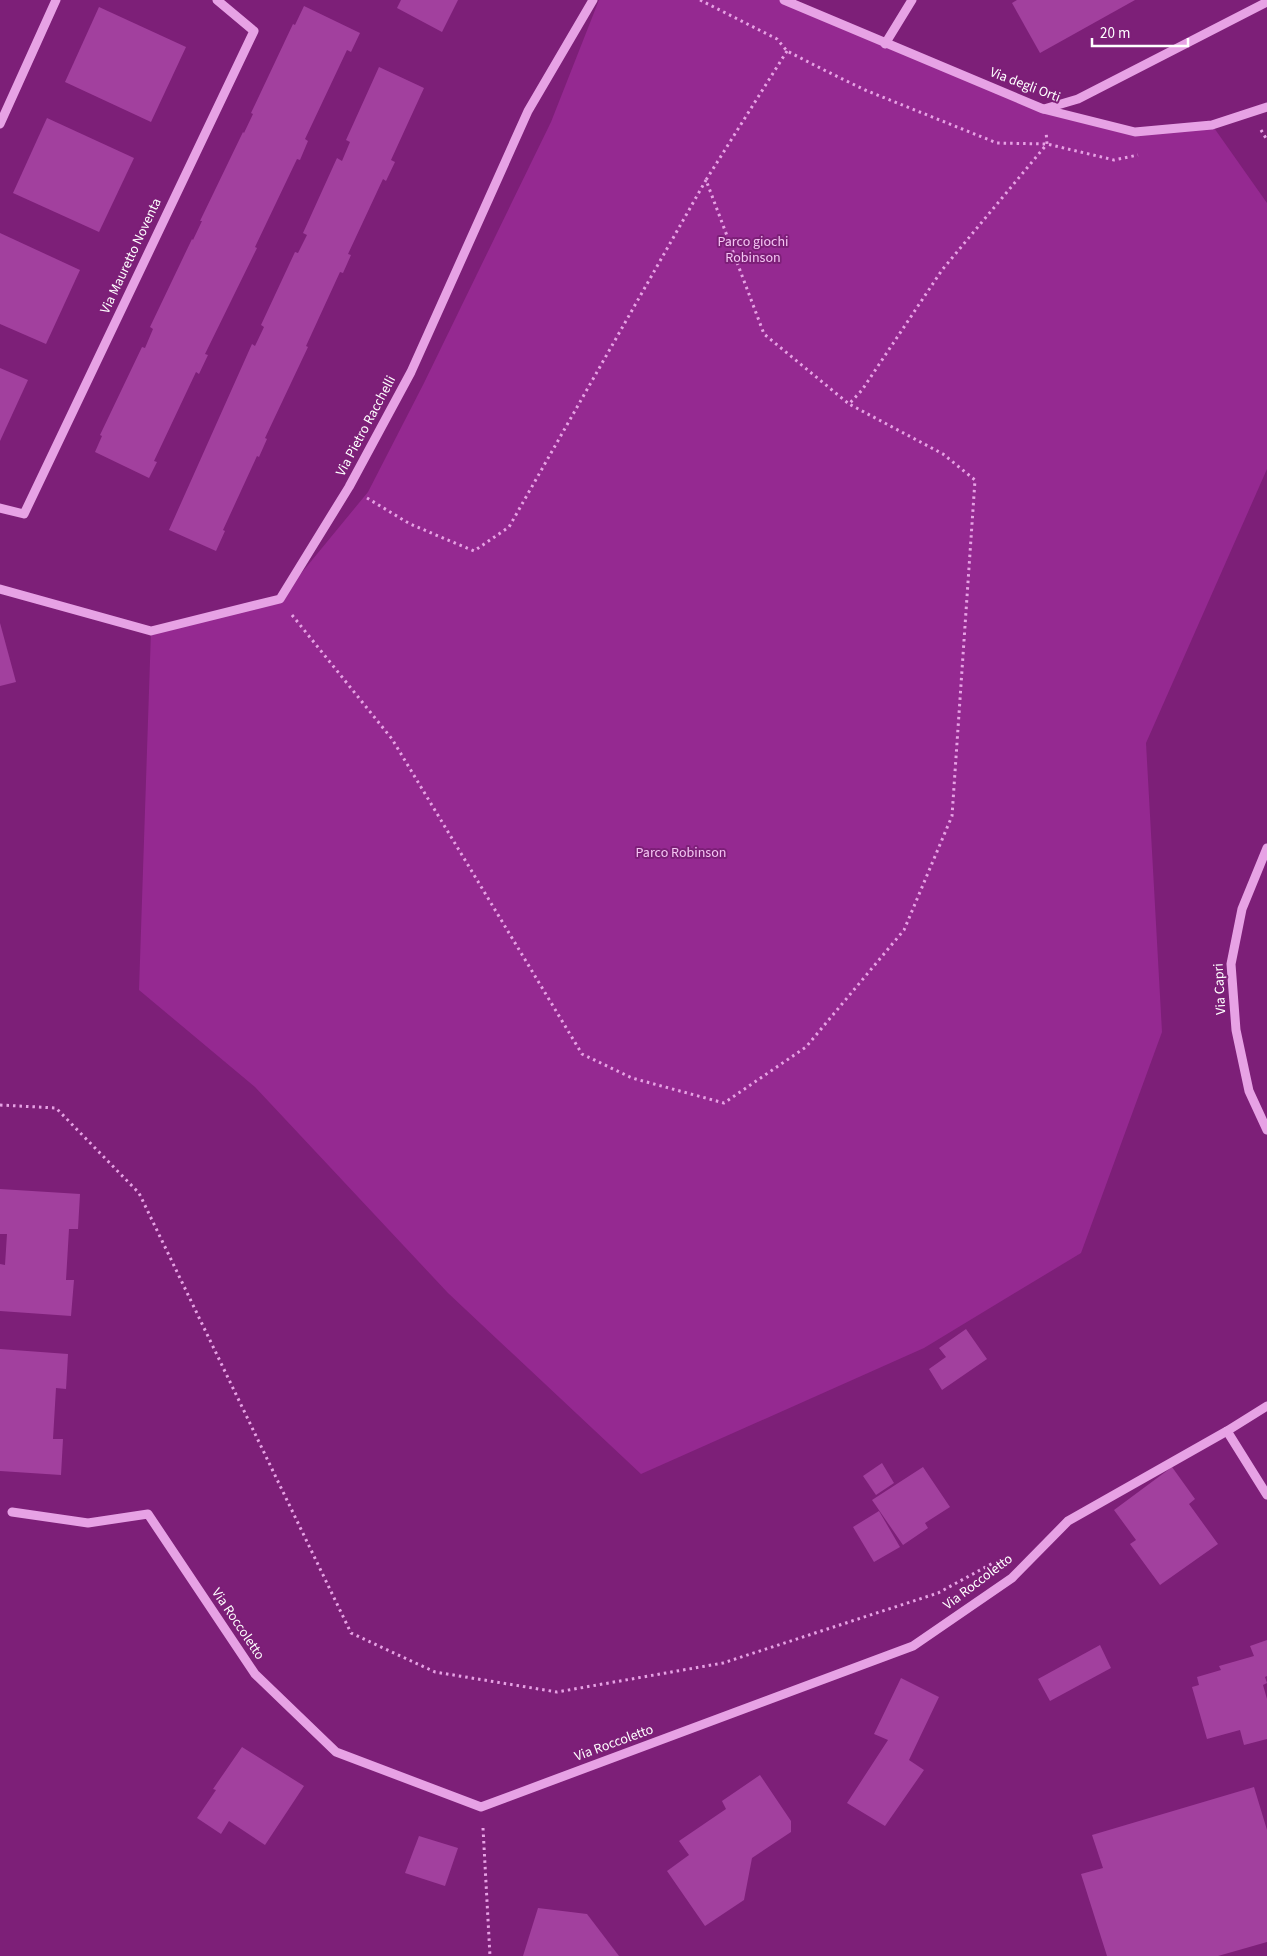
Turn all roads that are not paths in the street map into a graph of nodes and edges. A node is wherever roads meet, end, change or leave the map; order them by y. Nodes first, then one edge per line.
1 (56, 0) edge
2 (217, 0) edge
3 (593, 0) edge
4 (784, 0) edge
5 (912, 0) edge
6 (1267, 2) edge
7 (885, 44) junction
8 (1267, 107) edge
9 (1043, 109) junction
10 (0, 124) edge
11 (0, 508) edge
12 (0, 589) edge
13 (1267, 848) edge
14 (1267, 1130) edge
15 (1267, 1406) edge
16 (1227, 1431) junction
17 (1267, 1495) edge
18 (12, 1512) dead end

1 - 10 street
2 - 11 street, Via Mauretto Noventa
3 - 12 street, Via Pietro Racchelli
4 - 7 street, Via degli Orti
5 - 7 street
6 - 9 street
7 - 9 street, Via degli Orti
8 - 9 street, Via degli Orti
13 - 14 street, Via Capri
15 - 16 street, Via Roccoletto
16 - 17 street
16 - 18 street, Via Roccoletto

